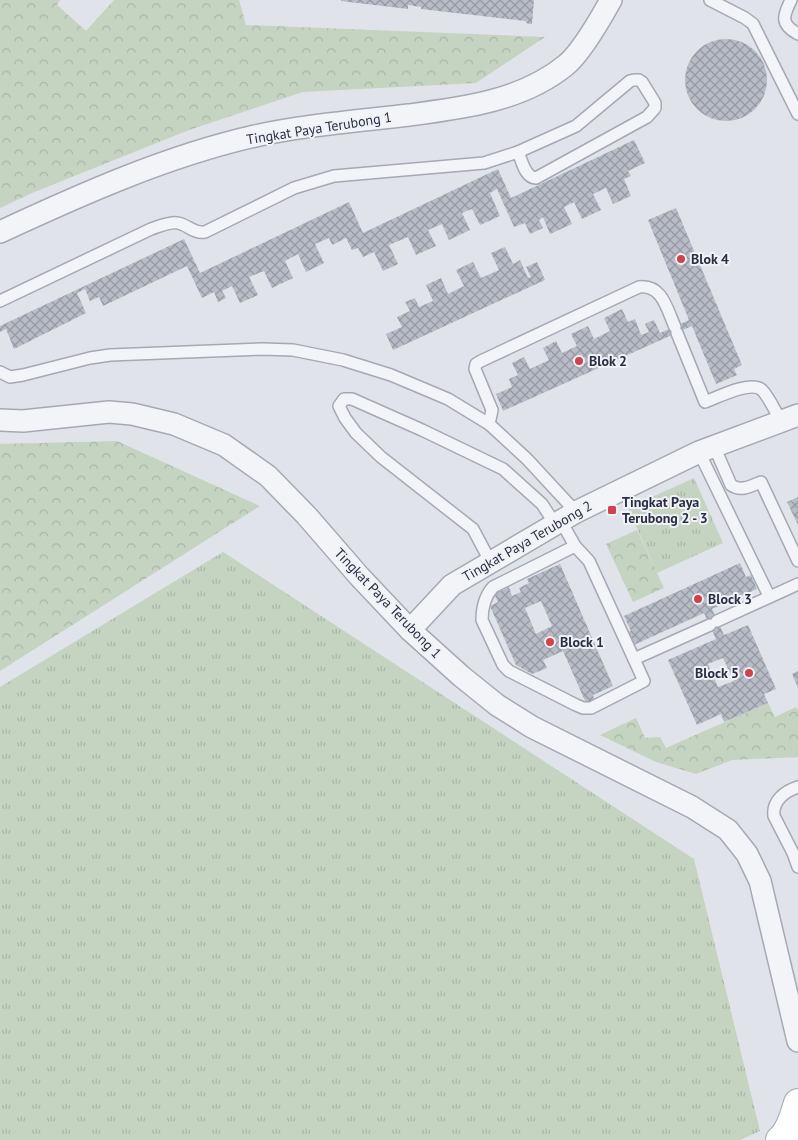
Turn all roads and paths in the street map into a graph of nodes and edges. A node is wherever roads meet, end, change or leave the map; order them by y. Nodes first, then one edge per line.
1 (611, 0) edge
2 (710, 0) edge
3 (791, 0) edge
4 (798, 34) edge
5 (798, 114) edge
6 (518, 152) junction
7 (0, 232) edge
8 (0, 301) edge
9 (0, 372) edge
10 (789, 418) edge
11 (0, 420) edge
12 (489, 424) junction
13 (706, 449) junction
14 (564, 519) junction
15 (575, 546) junction
16 (490, 561) junction
17 (798, 561) edge
18 (798, 584) edge
19 (769, 596) junction
20 (410, 630) junction
21 (634, 659) junction
22 (798, 787) edge
23 (798, 867) edge
24 (794, 1003) edge
25 (798, 1041) edge
26 (798, 1103) edge
27 (780, 1140) edge

1 - 7 street, Tingkat Paya Terubong 1
2 - 5 lane
3 - 4 lane
6 - 6 lane
6 - 8 lane
9 - 12 lane
10 - 12 lane
10 - 13 street, Tingkat Paya Terubong 2
11 - 20 street, Tingkat Paya Terubong 1
12 - 14 lane
13 - 14 street, Tingkat Paya Terubong 2
13 - 17 lane
13 - 19 lane
14 - 15 lane
14 - 16 street, Tingkat Paya Terubong 2
14 - 16 lane
15 - 21 lane
15 - 21 lane
16 - 20 street, Tingkat Paya Terubong 2
18 - 19 lane
19 - 21 lane
20 - 24 street, Tingkat Paya Terubong 1
22 - 23 lane
24 - 25 street, Tingkat Paya Terubong 1
26 - 27 main road

